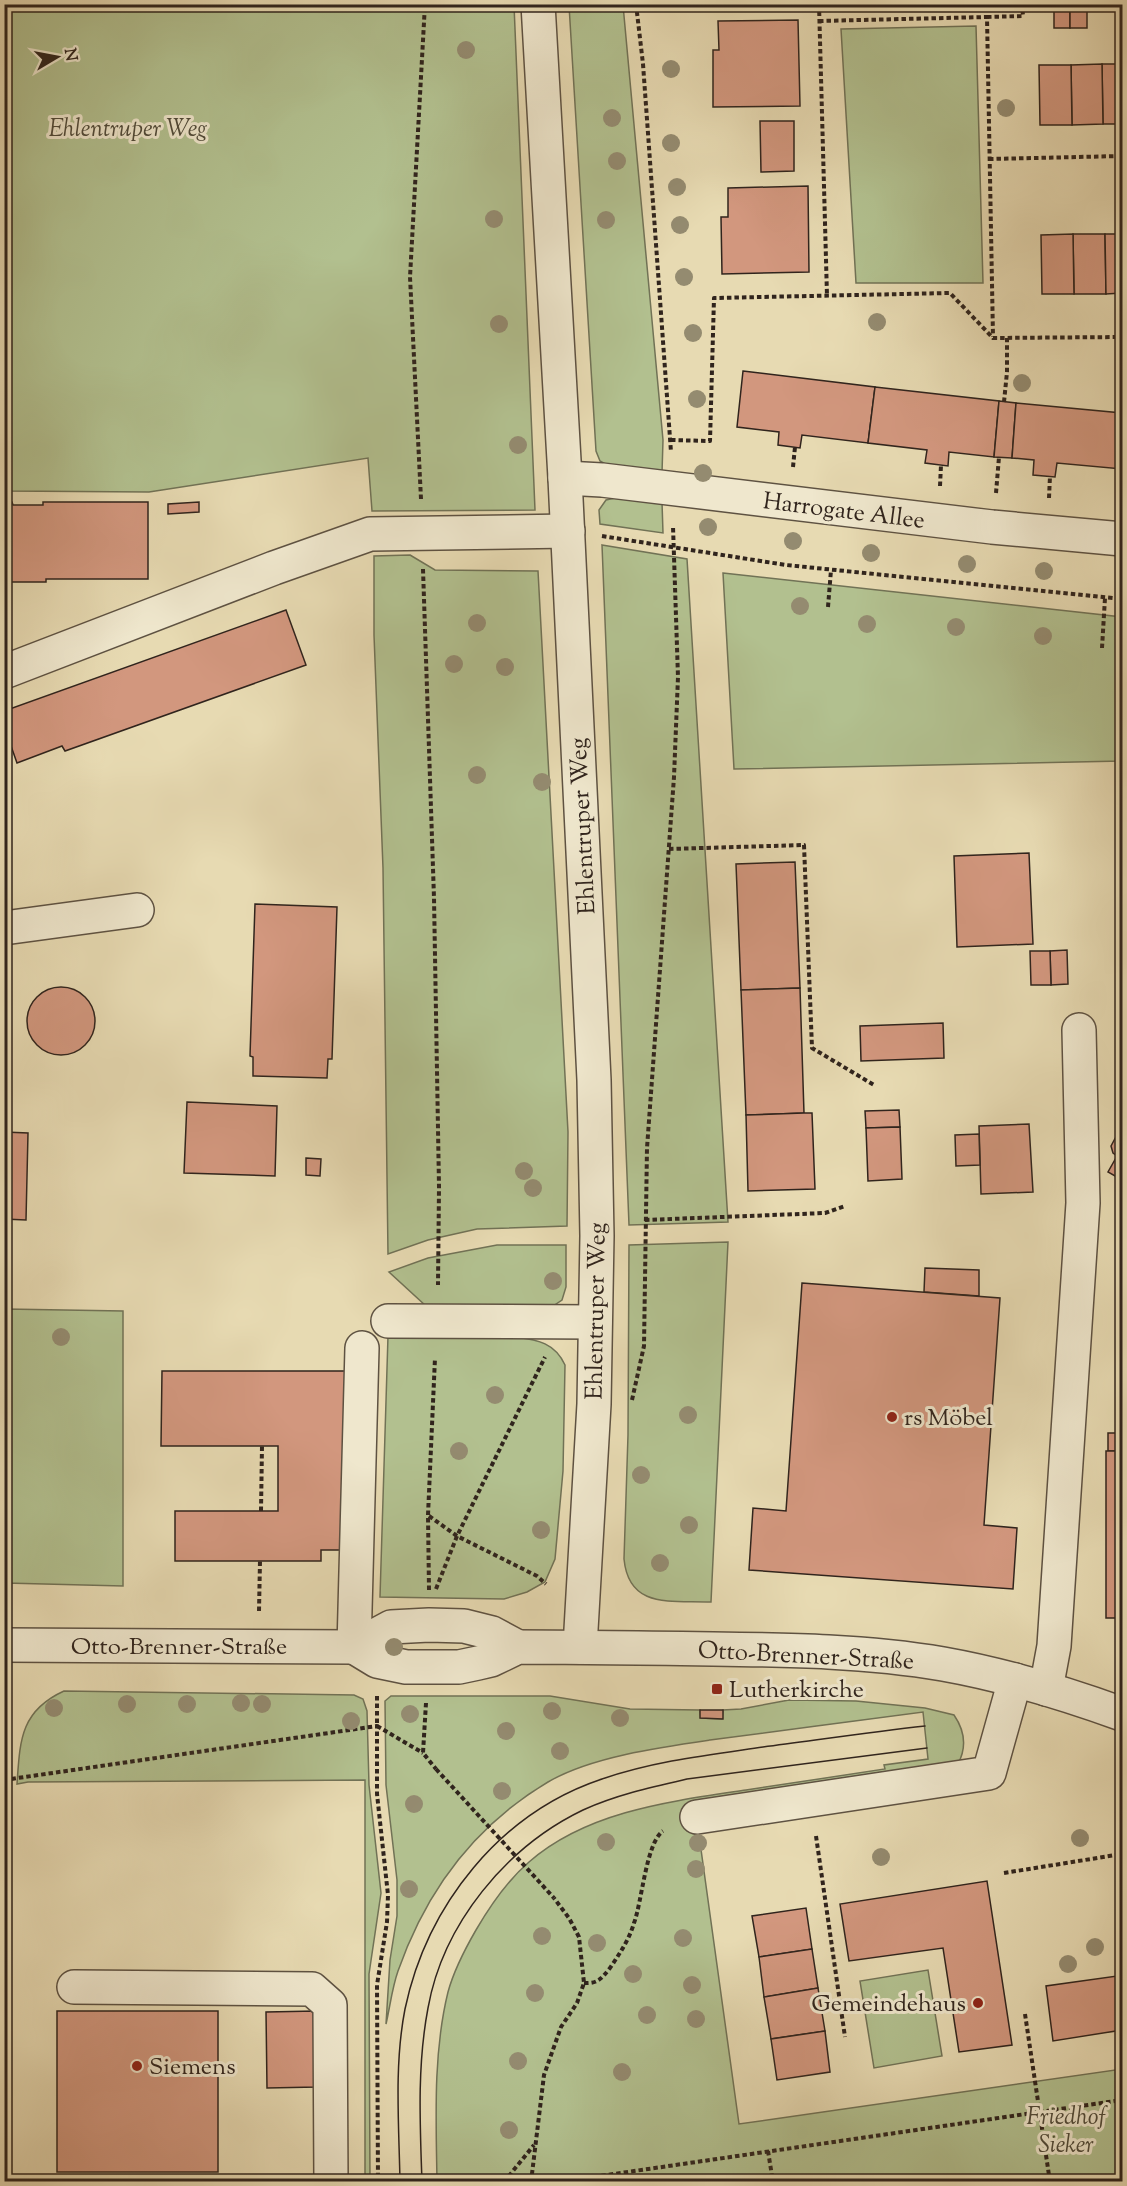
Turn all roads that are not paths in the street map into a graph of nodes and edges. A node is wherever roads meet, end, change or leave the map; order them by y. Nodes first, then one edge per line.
1 (538, 4) edge
2 (565, 478) junction
3 (568, 531) junction
4 (1122, 539) edge
5 (4, 672) edge
6 (137, 910) dead end
7 (4, 928) edge
8 (1079, 1030) dead end
9 (388, 1322) dead end
10 (595, 1322) junction
11 (362, 1348) dead end
12 (4, 1645) edge
13 (580, 1647) junction
14 (366, 1654) junction
15 (1031, 1684) junction
16 (1122, 1714) edge
17 (697, 1817) road end
18 (74, 1987) dead end
19 (331, 2181) edge

1 - 2 street, Ehlentruper Weg
2 - 3 street, Ehlentruper Weg
2 - 4 street, Harrogate Allee
3 - 5 street
3 - 10 street, Ehlentruper Weg
6 - 7 street
8 - 15 street
9 - 10 street
10 - 13 street, Ehlentruper Weg
11 - 14 street
12 - 14 street, Otto-Brenner-Straße
13 - 14 street, Otto-Brenner-Straße
13 - 15 street, Otto-Brenner-Straße
15 - 16 street, Otto-Brenner-Straße
15 - 17 street
18 - 19 street

